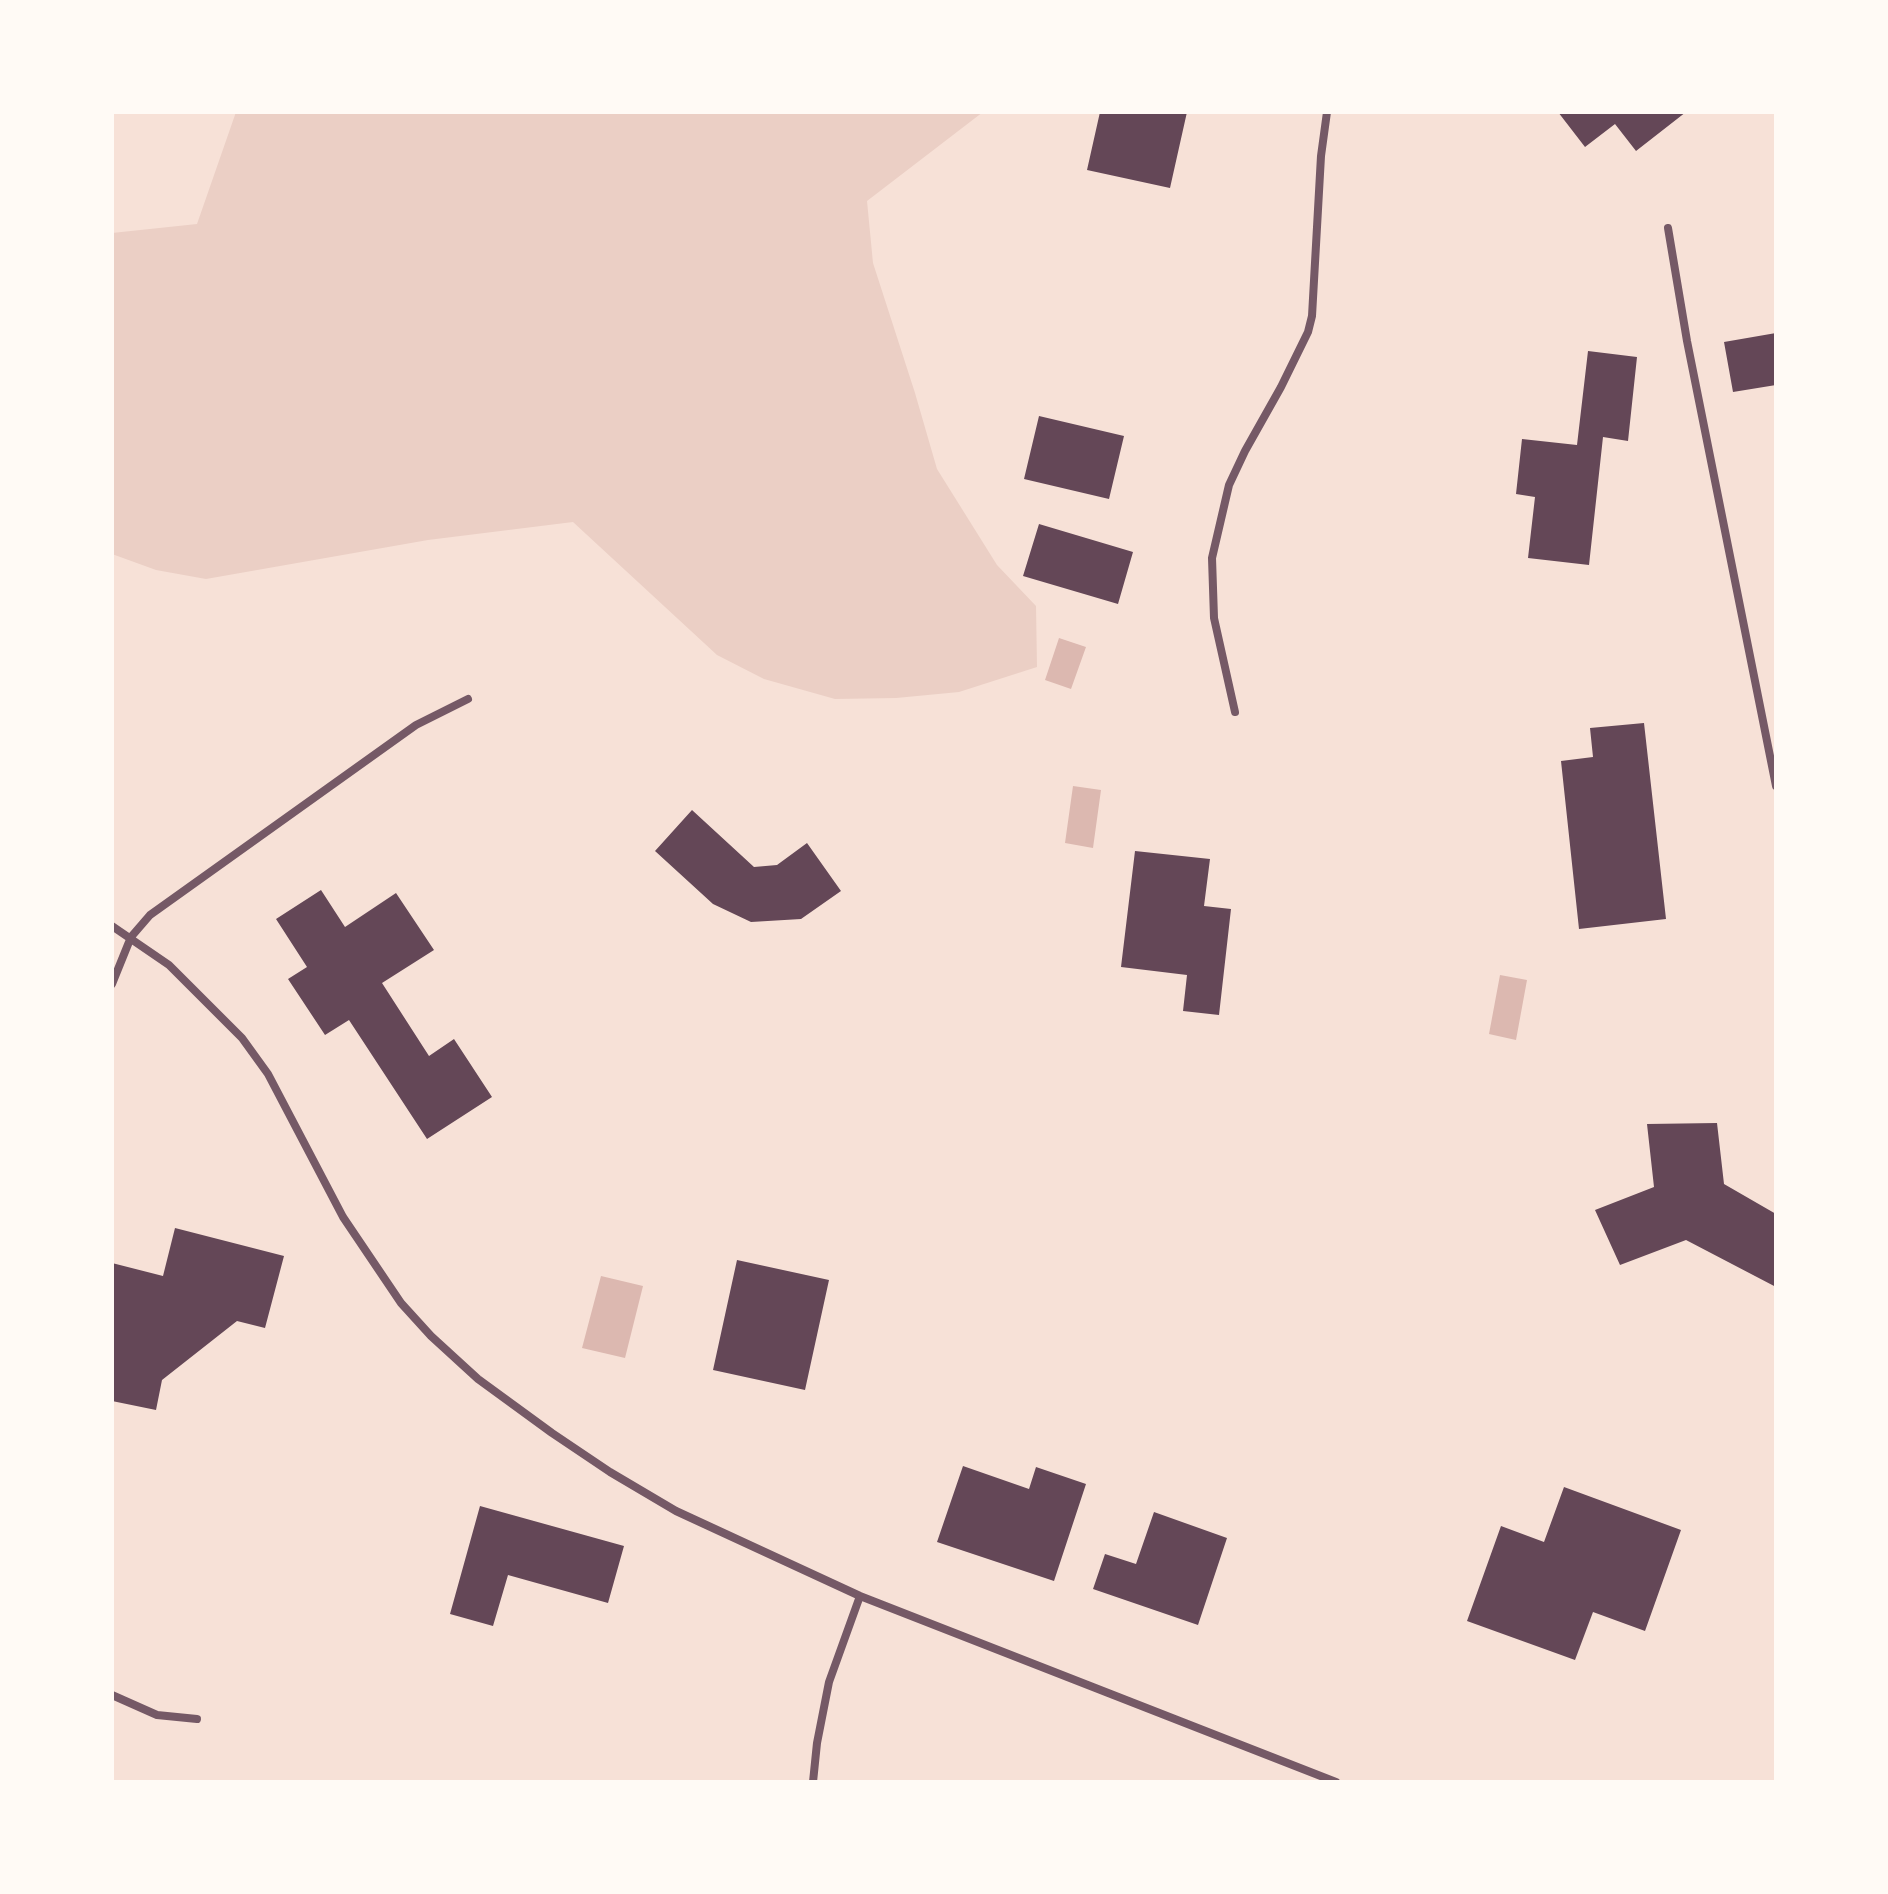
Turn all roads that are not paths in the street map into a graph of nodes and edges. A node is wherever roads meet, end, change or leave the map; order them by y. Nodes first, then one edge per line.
1 (1327, 112) edge
2 (1668, 228) dead end
3 (468, 699) dead end
4 (1235, 712) dead end
5 (1776, 786) edge
6 (112, 926) edge
7 (131, 937) junction
8 (112, 984) edge
9 (860, 1596) junction
10 (112, 1695) edge
11 (197, 1719) dead end
12 (813, 1782) edge
13 (1336, 1782) edge

1 - 4 street
2 - 5 street
3 - 7 street
6 - 7 street
7 - 8 street
7 - 9 street
9 - 12 street
9 - 13 street
10 - 11 street

